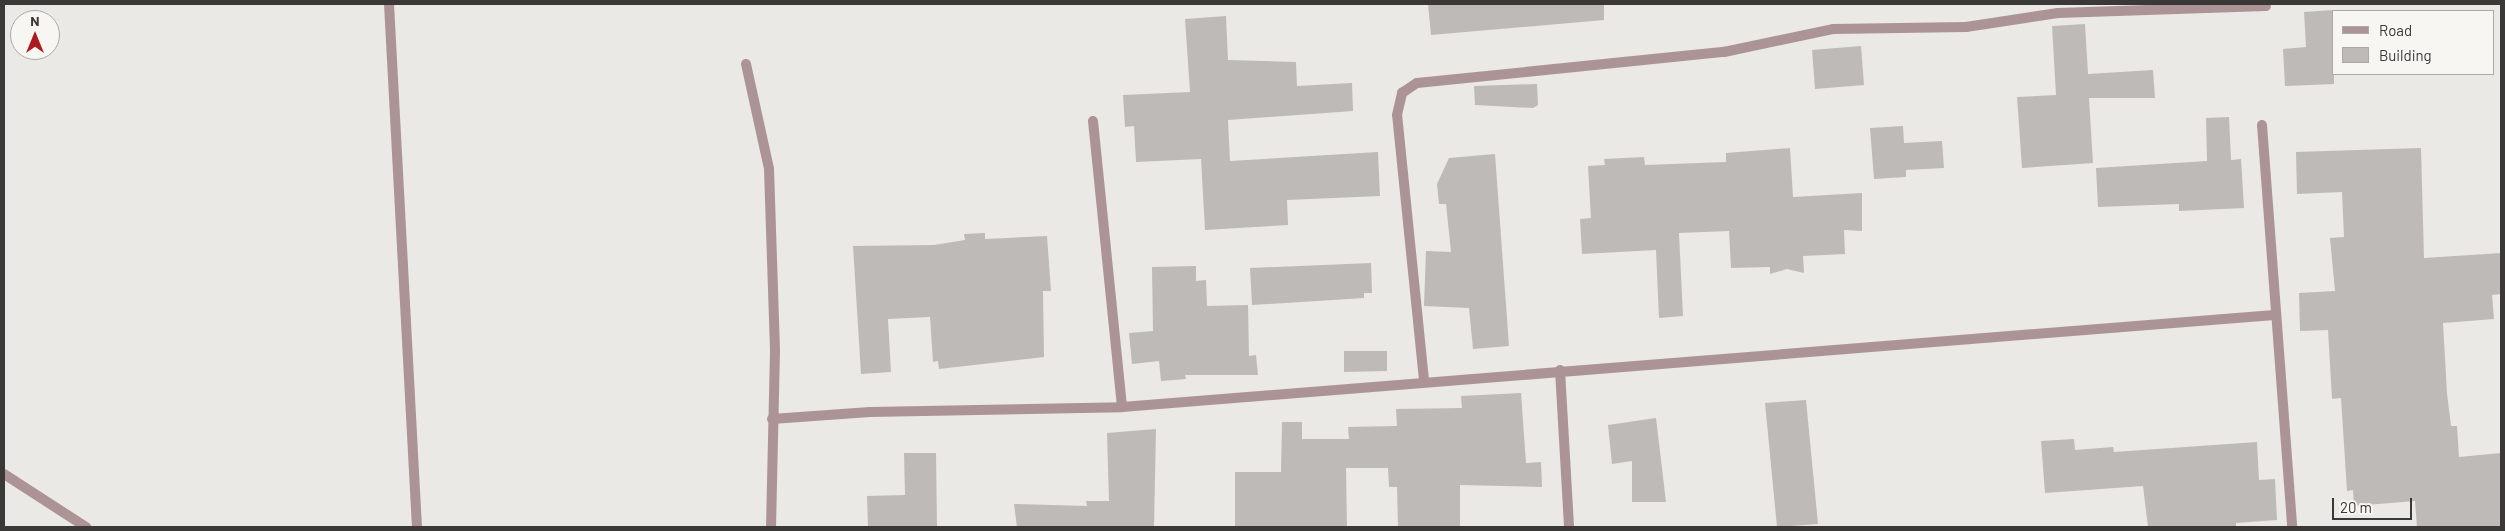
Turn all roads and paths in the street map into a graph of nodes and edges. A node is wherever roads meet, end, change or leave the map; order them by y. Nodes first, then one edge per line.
1 (388, 4) edge
2 (2266, 6) dead end
3 (746, 64) dead end
4 (1093, 120) dead end
5 (2262, 124) dead end
6 (2274, 315) junction
7 (1560, 370) junction
8 (1424, 380) junction
9 (1122, 407) junction
10 (772, 419) junction
11 (4, 474) edge
12 (86, 527) edge
13 (417, 527) edge
14 (771, 527) edge
15 (1569, 527) edge
16 (2292, 527) edge

1 - 13 street
2 - 8 street
3 - 10 street
4 - 9 street
5 - 6 street
6 - 7 street
6 - 16 street
7 - 8 street
7 - 15 street
8 - 9 street
9 - 10 street
10 - 14 street
11 - 12 street

